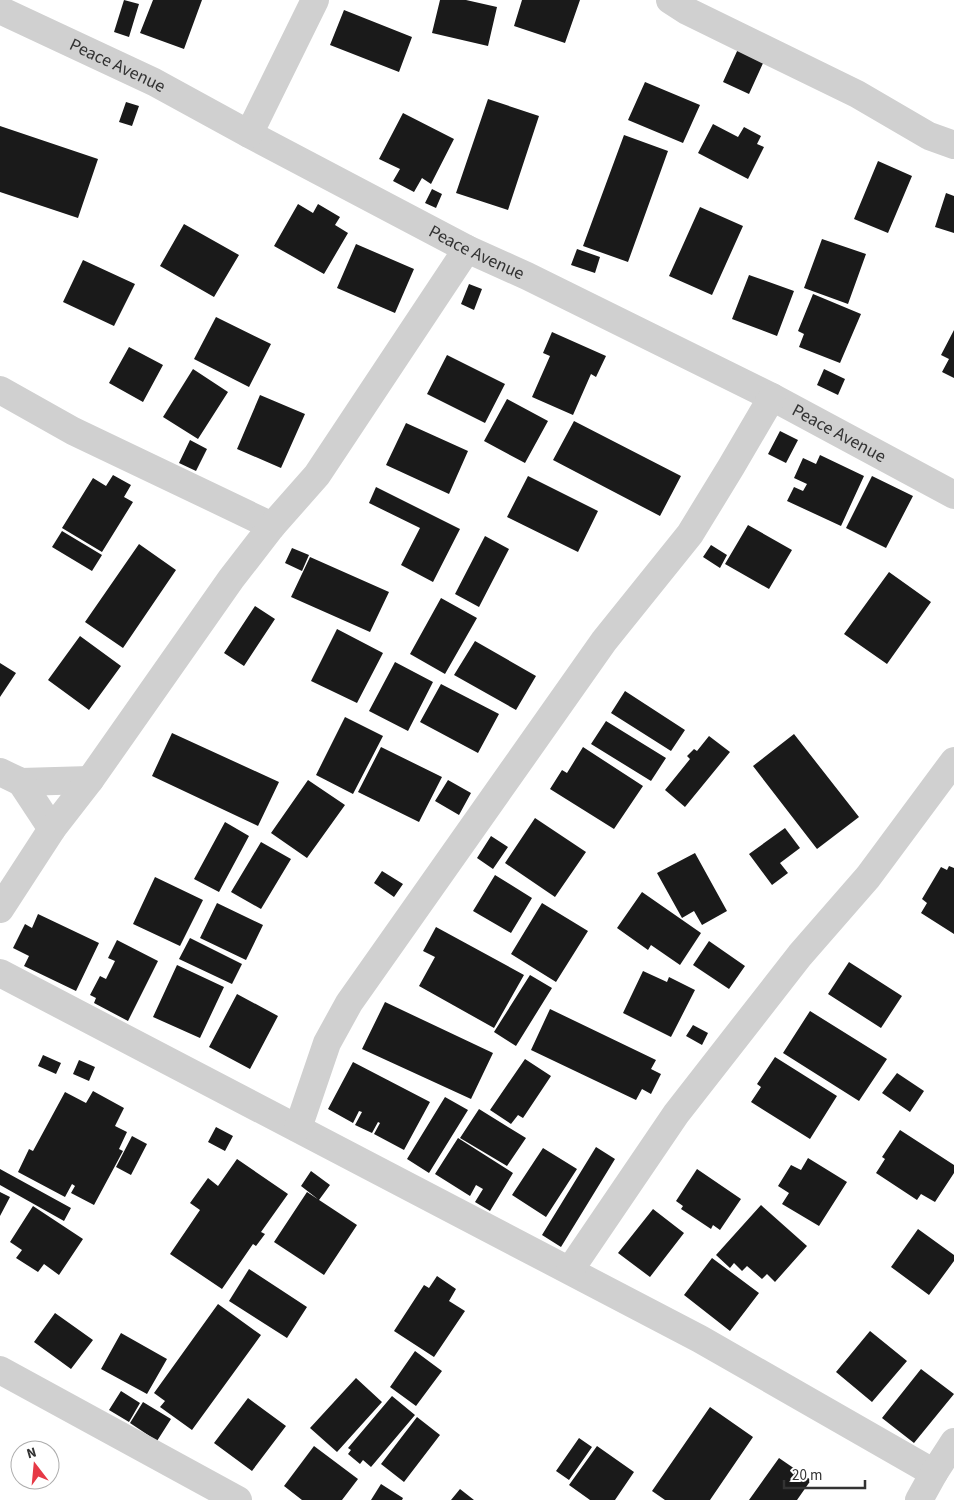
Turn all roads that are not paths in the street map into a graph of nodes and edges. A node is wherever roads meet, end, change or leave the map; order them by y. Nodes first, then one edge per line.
1 (315, 0) edge
2 (670, 0) edge
3 (0, 10) edge
4 (249, 134) junction
5 (954, 145) edge
6 (467, 249) junction
7 (0, 390) edge
8 (772, 397) junction
9 (954, 495) edge
10 (272, 526) junction
11 (954, 761) edge
12 (10, 776) edge
13 (90, 780) junction
14 (52, 829) junction
15 (0, 909) edge
16 (0, 973) edge
17 (298, 1128) junction
18 (570, 1270) junction
19 (0, 1370) edge
20 (954, 1442) edge
21 (934, 1473) junction
22 (238, 1500) edge
23 (919, 1500) edge

1 - 4 street
2 - 5 street
3 - 4 street, Peace Avenue
4 - 6 street, Peace Avenue
6 - 8 street, Peace Avenue
6 - 10 street
7 - 10 street
8 - 9 street, Peace Avenue
8 - 17 street
10 - 13 street
11 - 18 street
12 - 13 street
12 - 14 street
13 - 14 street
14 - 15 street
16 - 17 street
17 - 18 street
18 - 21 street
19 - 22 street
20 - 21 street
21 - 23 street

